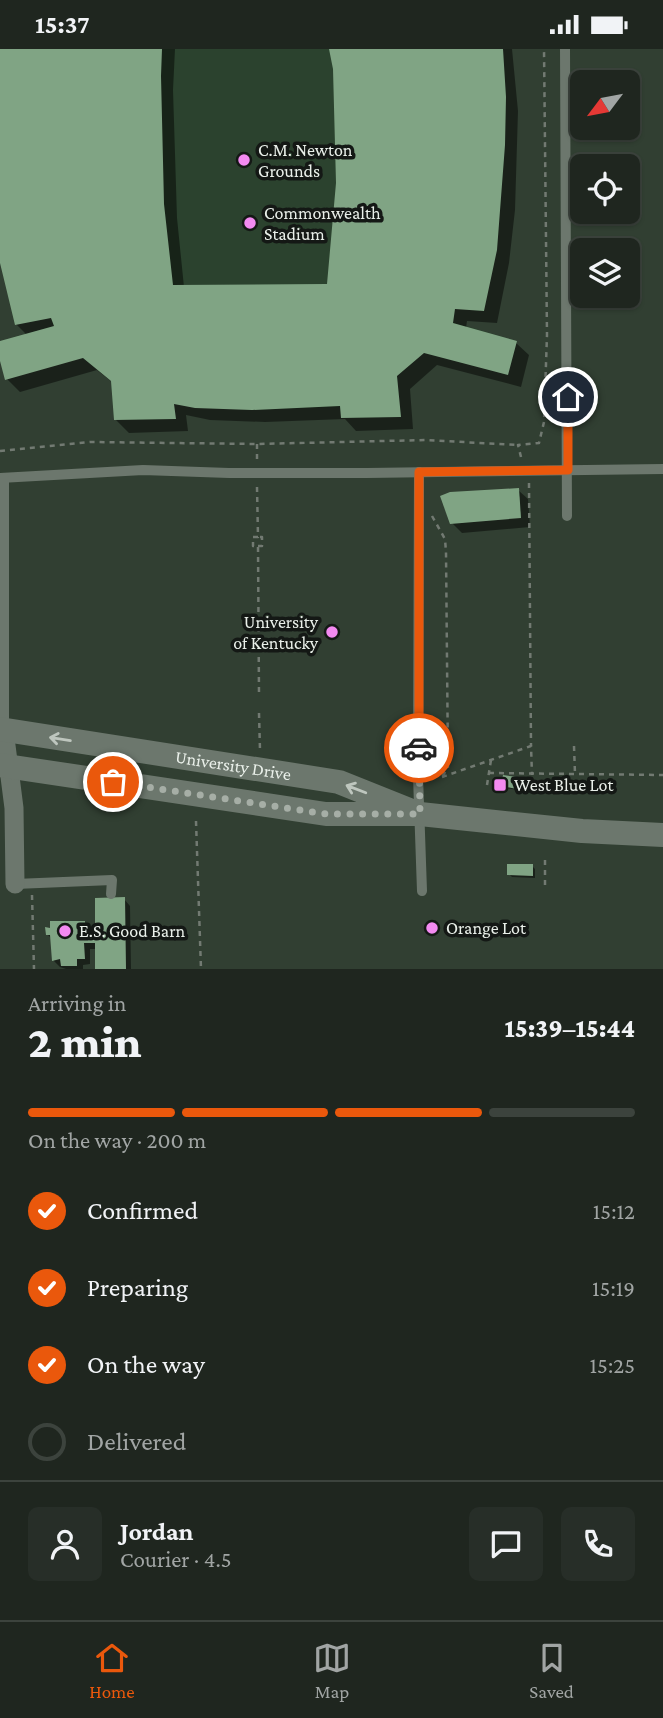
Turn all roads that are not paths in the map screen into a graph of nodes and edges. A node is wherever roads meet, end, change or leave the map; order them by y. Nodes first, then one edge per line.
1 (565, 49) edge
2 (663, 469) edge
3 (568, 470) junction
4 (419, 472) junction
5 (2, 478) edge
6 (567, 516) dead end
7 (2, 729) edge
8 (4, 766) edge
9 (420, 814) junction
10 (663, 835) edge
11 (23, 883) joint
12 (422, 891) dead end
13 (111, 894) dead end

1 - 3 lane
2 - 3 lane
3 - 4 lane
3 - 6 lane
4 - 5 lane
4 - 9 lane
5 - 7 lane
7 - 8 street
9 -> 7 street, University Drive
8 - 9 street, University Drive
8 - 11 street
9 - 10 street, University Drive
9 - 12 lane
11 - 13 lane

